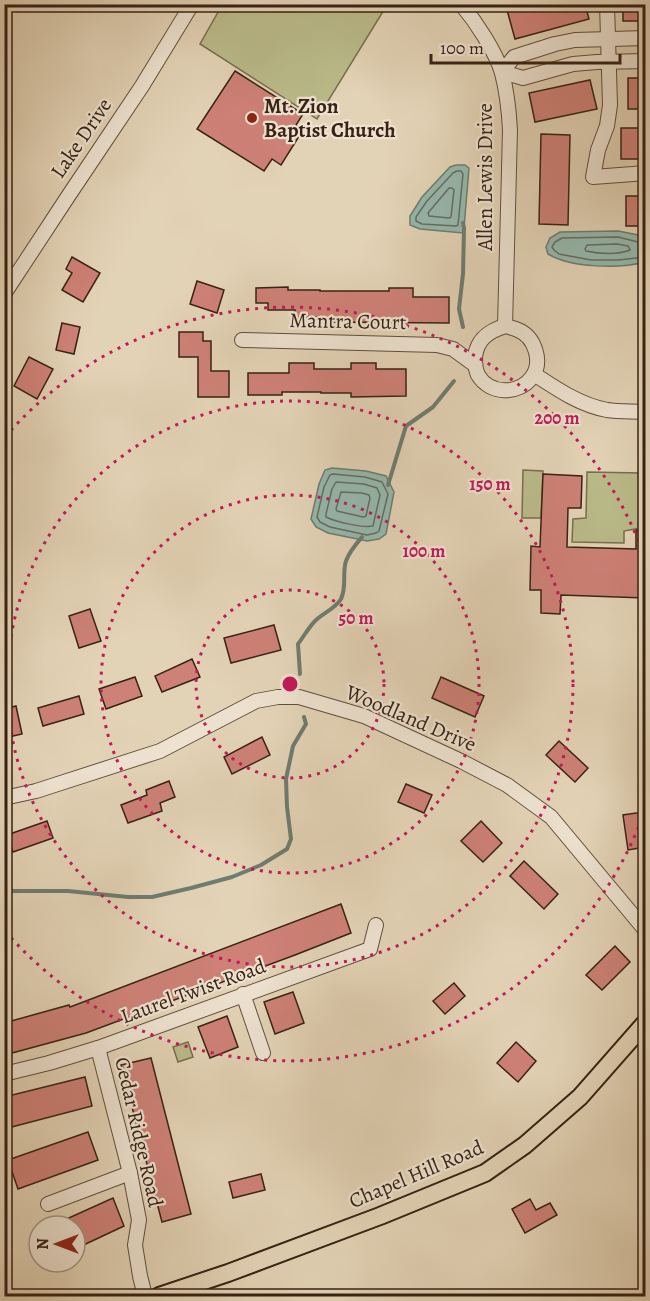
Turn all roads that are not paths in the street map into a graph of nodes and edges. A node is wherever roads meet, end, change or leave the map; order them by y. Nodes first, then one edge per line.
1 (192, 4) edge
2 (461, 4) edge
3 (607, 4) edge
4 (645, 38) edge
5 (607, 50) junction
6 (645, 61) edge
7 (502, 72) junction
8 (645, 173) edge
9 (4, 294) edge
10 (505, 326) junction
11 (242, 340) dead end
12 (478, 344) junction
13 (453, 349) junction
14 (475, 365) junction
15 (534, 374) junction
16 (645, 412) edge
17 (4, 798) edge
18 (376, 925) dead end
19 (645, 930) edge
20 (243, 994) junction
21 (645, 1022) edge
22 (98, 1048) junction
23 (263, 1053) dead end
24 (4, 1074) edge
25 (130, 1173) junction
26 (48, 1204) dead end
27 (145, 1296) edge
28 (159, 1296) edge

1 - 9 street, Lake Drive
2 - 7 street, Allen Lewis Drive
3 - 5 street
4 - 5 street
5 - 6 street
5 - 7 street
5 - 7 street
5 - 8 street
7 - 10 street, Allen Lewis Drive
10 - 12 street
10 - 15 street
11 - 13 street, Mantra Court
12 - 13 street, Mantra Court
12 - 14 street
13 - 14 street, Mantra Court
14 - 15 street
15 - 16 street
17 - 19 street, Woodland Drive
18 - 20 street, Laurel Twist Road
20 - 22 street, Laurel Twist Road
20 - 23 street
21 - 28 main road, Chapel Hill Road
22 - 24 street, Laurel Twist Road
22 - 25 street, Cedar Ridge Road
25 - 26 street
25 - 27 street, Cedar Ridge Road

